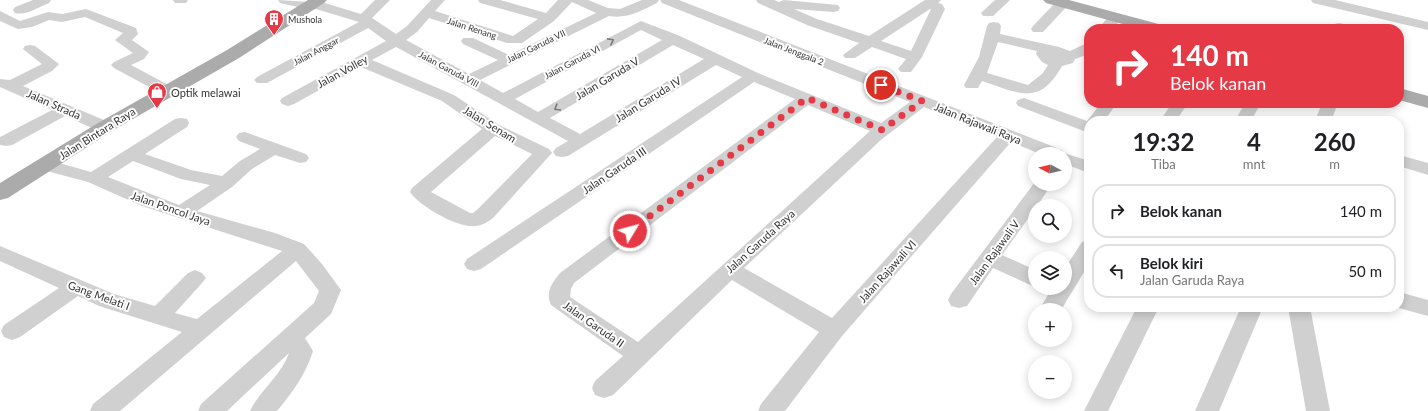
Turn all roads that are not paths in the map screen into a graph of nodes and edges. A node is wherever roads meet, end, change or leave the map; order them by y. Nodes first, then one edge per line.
1 (44, 0) edge
2 (285, 0) edge
3 (382, 0) edge
4 (438, 0) edge
5 (485, 0) edge
6 (565, 0) edge
7 (576, 0) edge
8 (652, 0) edge
9 (667, 0) edge
10 (1004, 0) edge
11 (1318, 0) edge
12 (767, 2) edge
13 (932, 2) edge
14 (1057, 2) edge
15 (315, 3) edge
16 (838, 4) edge
17 (20, 10) dead end
18 (427, 13) junction
19 (988, 13) dead end
20 (604, 14) dead end
21 (0, 15) edge
22 (549, 18) junction
23 (366, 21) junction
24 (812, 22) junction
25 (1110, 23) edge
26 (1428, 26) edge
27 (1038, 29) dead end
28 (676, 39) junction
29 (396, 41) junction
30 (468, 41) dead end
31 (870, 41) junction
32 (30, 49) dead end
33 (1084, 50) edge
34 (850, 55) dead end
35 (1058, 56) junction
36 (915, 57) junction
37 (716, 58) junction
38 (509, 60) junction
39 (361, 61) junction
40 (906, 69) dead end
41 (753, 76) junction
42 (262, 80) dead end
43 (469, 80) junction
44 (168, 91) junction
45 (1404, 95) edge
46 (807, 98) junction
47 (503, 99) junction
48 (288, 101) dead end
49 (922, 101) junction
50 (1428, 102) edge
51 (1024, 103) dead end
52 (1105, 108) edge
53 (66, 109) junction
54 (1099, 116) edge
55 (539, 118) junction
56 (182, 123) dead end
57 (1084, 126) edge
58 (105, 127) junction
59 (494, 129) junction
60 (882, 130) junction
61 (1008, 135) junction
62 (244, 137) dead end
63 (6, 141) dead end
64 (580, 141) junction
65 (1038, 147) edge
66 (272, 148) junction
67 (562, 152) dead end
68 (132, 155) junction
69 (300, 158) dead end
70 (1072, 161) edge
71 (1404, 162) edge
72 (45, 165) junction
73 (1084, 165) edge
74 (1428, 169) edge
75 (94, 178) junction
76 (226, 183) junction
77 (1038, 191) edge
78 (0, 193) edge
79 (181, 213) junction
80 (297, 248) junction
81 (0, 253) edge
82 (1084, 254) edge
83 (990, 258) junction
84 (474, 264) dead end
85 (730, 269) junction
86 (1072, 272) edge
87 (1028, 276) edge
88 (195, 278) dead end
89 (75, 286) junction
90 (959, 300) dead end
91 (1404, 301) edge
92 (1428, 308) edge
93 (1146, 312) edge
94 (1250, 312) edge
95 (1300, 312) edge
96 (160, 315) junction
97 (200, 329) junction
98 (834, 330) junction
99 (12, 331) dead end
100 (288, 340) junction
101 (638, 354) junction
102 (604, 388) dead end
103 (102, 411) edge
104 (210, 411) edge
105 (262, 411) edge
106 (770, 411) edge
107 (1096, 411) edge
108 (1207, 411) edge
109 (1318, 411) edge

1 - 17 street
2 - 15 street, Jalan Garuda VIII
3 - 23 street, Jalan Anggar
4 - 18 street, Jalan Volley
5 - 22 street
6 - 22 street
7 - 8 street
9 - 49 street, Jalan Jenggala 2
10 - 19 street
11 - 26 street
12 - 16 street
12 - 24 street
13 - 31 street
13 - 36 street
14 - 25 main road
14 - 27 street
15 - 23 street, Jalan Garuda VIII
15 - 44 main road, Jalan Bintara Raya
16 - 24 street
18 - 22 street, Jalan Renang
18 - 29 street, Jalan Volley
20 - 38 street, Jalan Garuda VII
21 - 44 street
23 - 29 street, Jalan Garuda VIII
23 - 42 street, Jalan Anggar
24 - 31 street
28 - 37 street
47 -> 28 street, Jalan Garuda VI
28 -> 55 street, Jalan Garuda V
29 - 39 street, Jalan Volley
29 - 43 street, Jalan Garuda VIII
30 - 38 street
31 - 34 street
31 - 36 street
32 - 53 street, Jalan Strada
33 - 35 street
35 - 35 street
36 - 40 street
37 - 41 street
37 - 64 street, Jalan Garuda IV
38 - 43 street, Jalan Garuda VII
39 - 48 street, Jalan Volley
39 - 59 street, Jalan Senam
41 - 46 street
41 - 84 street, Jalan Garuda III
43 - 47 street, Jalan Garuda VIII
44 - 58 main road, Jalan Bintara Raya
45 - 50 main road
46 - 60 street
46 - 101 street, Jalan Garuda II
47 - 55 street, Jalan Garuda VIII
49 - 60 street, Jalan Garuda Raya
49 - 61 street, Jalan Rajawali Raya
51 - 57 street
52 - 54 street
53 - 58 street, Jalan Strada
53 - 63 street
55 - 64 street, Jalan Garuda VIII
56 - 68 street
58 - 72 main road, Jalan Bintara Raya
59 - 59 street, Jalan Senam
60 - 85 street, Jalan Garuda Raya
61 - 65 street, Jalan Rajawali Raya
61 - 98 street, Jalan Rajawali VI
62 - 66 street
64 - 67 street, Jalan Garuda IV
66 - 69 street
66 - 76 street
68 - 75 street
68 - 76 street
70 - 73 street
71 - 74 street
72 - 75 street, Jalan Poncol Jaya
72 - 78 main road, Jalan Bintara Raya
75 - 79 street, Jalan Poncol Jaya
76 - 79 street
77 - 83 street, Jalan Rajawali V
79 - 80 street, Jalan Poncol Jaya
80 - 97 street
80 - 100 street, Jalan Poncol Jaya
81 - 89 street, Gang Melati I
82 - 86 street
83 - 87 street
83 - 90 street, Jalan Rajawali V
85 - 98 street
85 - 101 street, Jalan Garuda Raya
88 - 96 street
89 - 96 street, Gang Melati I
89 - 99 street
91 - 92 street
93 - 107 street
94 - 108 street
95 - 109 street
96 - 97 street, Gang Melati I
97 - 103 street
98 - 106 street, Jalan Rajawali VI
100 - 104 street, Jalan Poncol Jaya
100 - 105 street
101 - 102 street, Jalan Garuda Raya

